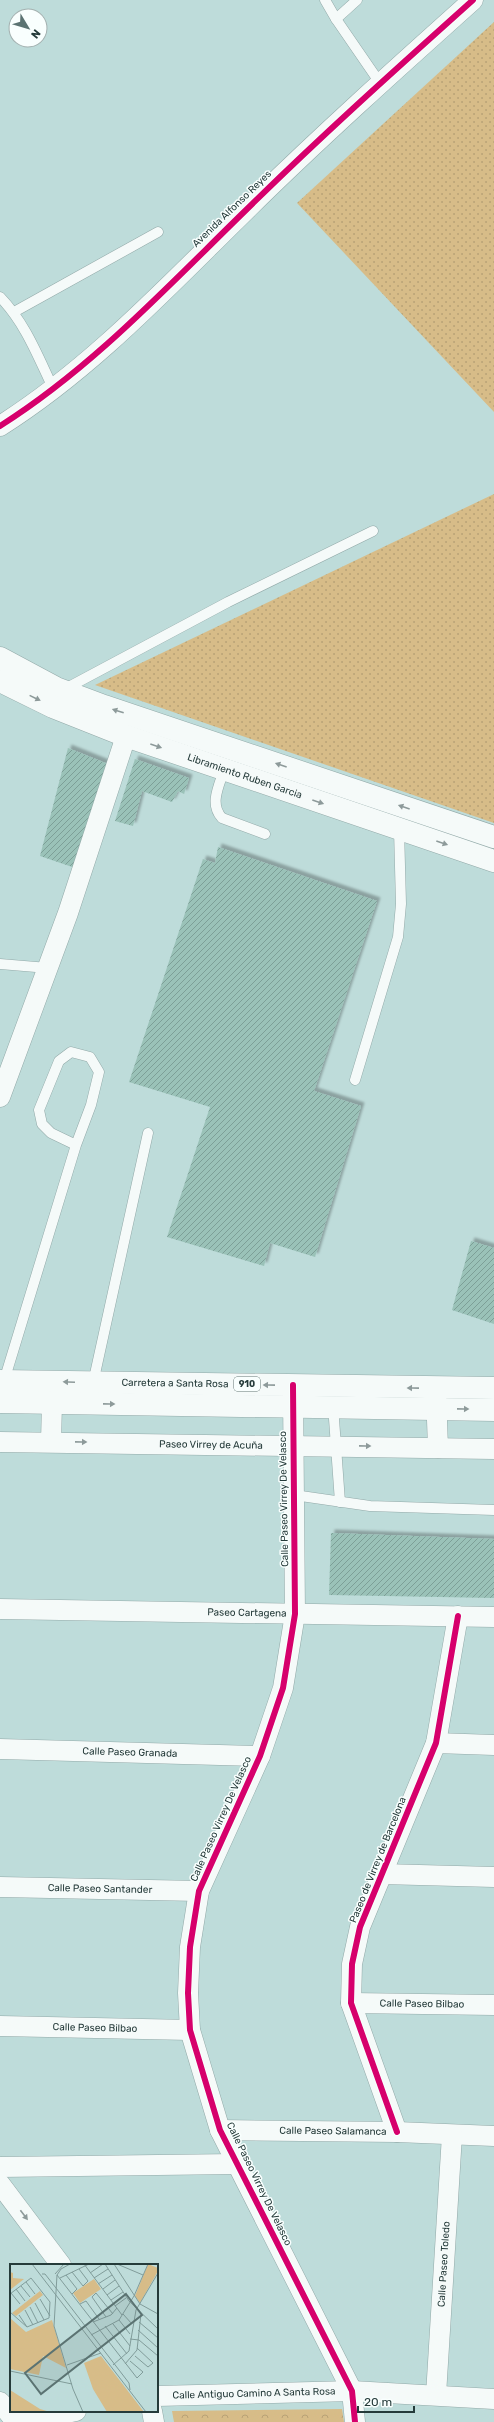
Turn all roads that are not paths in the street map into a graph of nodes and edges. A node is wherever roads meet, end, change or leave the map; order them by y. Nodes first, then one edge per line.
1 (325, 0) edge
2 (357, 0) edge
3 (473, 0) edge
4 (336, 19) junction
5 (380, 83) junction
6 (158, 232) dead end
7 (0, 297) edge
8 (14, 312) junction
9 (54, 390) junction
10 (0, 426) edge
11 (373, 531) dead end
12 (0, 658) edge
13 (0, 681) edge
14 (63, 690) junction
15 (126, 736) junction
16 (224, 770) junction
17 (398, 829) junction
18 (265, 834) dead end
19 (494, 837) edge
20 (494, 861) edge
21 (0, 964) edge
22 (48, 968) junction
23 (355, 1080) dead end
24 (0, 1097) edge
25 (148, 1133) dead end
26 (76, 1145) junction
27 (2, 1381) edge
28 (93, 1383) junction
29 (293, 1385) junction
30 (332, 1386) junction
31 (494, 1388) edge
32 (436, 1398) junction
33 (0, 1402) edge
34 (52, 1403) junction
35 (293, 1407) junction
36 (333, 1407) junction
37 (494, 1410) edge
38 (0, 1442) edge
39 (51, 1442) junction
40 (293, 1445) junction
41 (336, 1446) junction
42 (438, 1448) junction
43 (494, 1450) edge
44 (294, 1496) junction
45 (340, 1502) junction
46 (494, 1510) edge
47 (0, 1609) edge
48 (295, 1614) junction
49 (458, 1616) junction
50 (494, 1617) edge
51 (436, 1743) junction
52 (494, 1745) edge
53 (0, 1749) edge
54 (260, 1756) junction
55 (382, 1874) junction
56 (494, 1876) edge
57 (0, 1887) edge
58 (199, 1891) junction
59 (351, 2003) junction
60 (494, 2005) edge
61 (0, 2026) edge
62 (190, 2030) junction
63 (220, 2130) junction
64 (397, 2132) junction
65 (452, 2134) junction
66 (494, 2136) edge
67 (236, 2164) junction
68 (0, 2167) edge
69 (0, 2184) edge
70 (60, 2264) edge
71 (352, 2391) junction
72 (436, 2395) junction
73 (158, 2396) edge
74 (494, 2399) edge
75 (0, 2402) edge
76 (71, 2412) edge
77 (152, 2412) edge
78 (16, 2422) edge
79 (23, 2422) edge
80 (154, 2422) edge
81 (355, 2422) edge

1 - 4 lane
2 - 4 lane
3 - 5 street, Avenida Alfonso Reyes
4 - 5 lane
5 - 9 street, Avenida Alfonso Reyes
6 - 8 lane
7 - 8 lane
8 - 9 lane
9 - 10 street, Avenida Alfonso Reyes
11 - 14 lane
12 - 14 street
13 -> 15 street, Libramiento Ruben Garcia
19 -> 14 street
15 -> 16 street, Libramiento Ruben Garcia
15 - 22 street
16 -> 17 street, Libramiento Ruben Garcia
16 - 18 lane
17 -> 20 street, Libramiento Ruben Garcia
17 - 23 lane
21 - 22 lane
22 - 24 street
25 - 28 lane
26 - 26 lane
26 - 27 lane
28 -> 27 street, Carretera a Santa Rosa / 910
29 -> 28 street, Carretera a Santa Rosa / 910
29 - 30 street, Carretera a Santa Rosa / 910
29 - 35 street, Calle Paseo Virrey De Velasco
32 -> 30 street, Carretera a Santa Rosa / 910
30 - 36 lane
31 - 32 street, Carretera a Santa Rosa / 910
32 - 36 street, Carretera a Santa Rosa / 910
32 -> 37 street, Carretera a Santa Rosa / 910
32 - 42 street
33 - 34 street, Carretera a Santa Rosa / 910
34 -> 35 street, Carretera a Santa Rosa / 910
34 - 39 street
35 - 36 street, Carretera a Santa Rosa / 910
35 - 40 street, Calle Paseo Virrey De Velasco
36 - 41 lane
38 - 39 street, Paseo Virrey de Acuña
39 -> 40 street, Paseo Virrey de Acuña
40 - 41 street, Paseo Virrey de Acuña
40 - 44 street, Calle Paseo Virrey De Velasco
41 -> 42 street, Paseo Virrey de Acuña
41 - 45 lane
42 - 43 street, Paseo Virrey de Acuña
44 - 45 lane
44 - 48 street, Calle Paseo Virrey De Velasco
45 - 46 lane
47 - 48 street, Paseo Cartagena
48 - 49 street, Paseo Cartagena
48 - 54 street, Calle Paseo Virrey De Velasco
49 - 50 street, Paseo Cartagena
49 - 51 street, Paseo de Virrey de Barcelona
51 - 52 street
51 - 55 street, Paseo de Virrey de Barcelona
53 - 54 street, Calle Paseo Granada
54 - 58 street, Calle Paseo Virrey De Velasco
55 - 56 street
55 - 59 street, Paseo de Virrey de Barcelona
57 - 58 street, Calle Paseo Santander
58 - 62 street, Calle Paseo Virrey De Velasco
59 - 60 street, Calle Paseo Bilbao
59 - 64 street, Paseo de Virrey de Barcelona
61 - 62 street, Calle Paseo Bilbao
62 - 63 street, Calle Paseo Virrey De Velasco
63 - 64 street, Calle Paseo Salamanca
63 - 67 street, Calle Paseo Virrey De Velasco
64 - 65 street, Calle Paseo Salamanca
65 - 66 street, Calle Paseo Salamanca
65 - 72 street, Calle Paseo Toledo
67 - 68 street
67 - 71 street, Calle Paseo Virrey De Velasco
69 -> 70 street
71 - 72 street, Calle Antiguo Camino A Santa Rosa
71 - 73 street, Calle Antiguo Camino A Santa Rosa
71 - 81 street, Calle Paseo Virrey De Velasco
72 - 74 street, Calle Antiguo Camino A Santa Rosa
75 - 78 street
76 - 79 street
77 - 80 street

